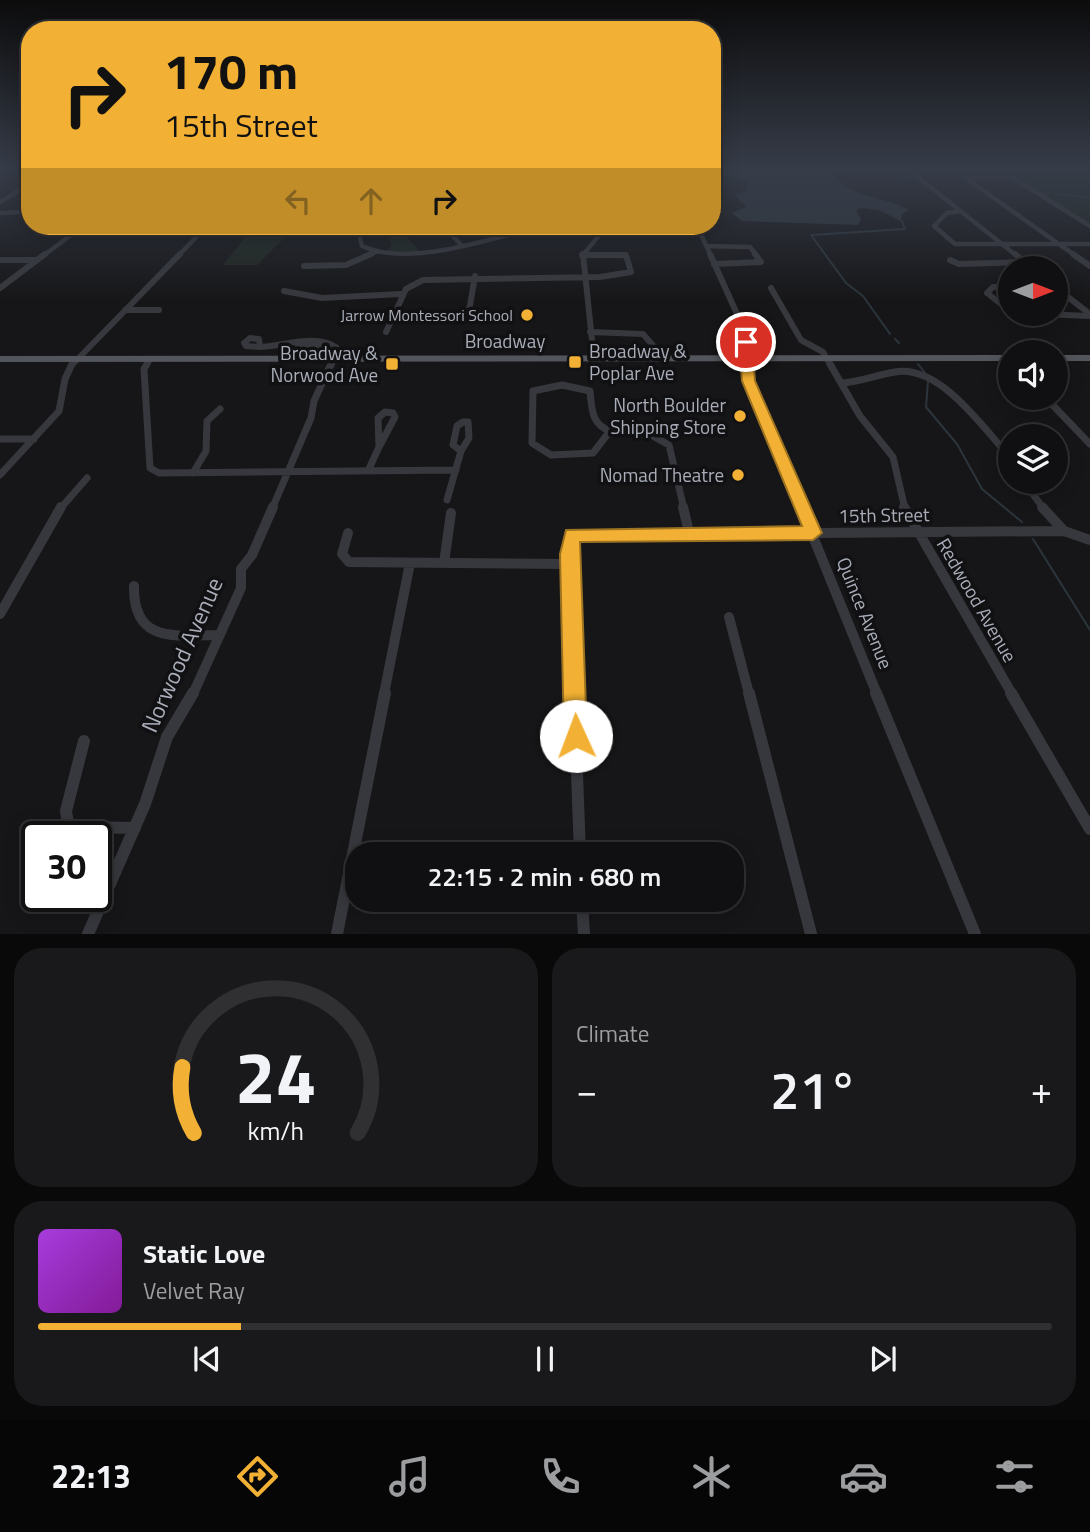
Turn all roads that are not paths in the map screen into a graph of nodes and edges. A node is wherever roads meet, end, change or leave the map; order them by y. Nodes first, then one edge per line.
1 (946, 214) edge
2 (961, 214) edge
3 (1015, 214) edge
4 (1070, 214) edge
5 (1090, 226) edge
6 (71, 235) edge
7 (199, 235) edge
8 (358, 235) edge
9 (452, 235) edge
10 (500, 235) edge
11 (602, 235) edge
12 (701, 235) edge
13 (461, 244) junction
14 (1001, 244) junction
15 (1059, 244) junction
16 (1090, 244) edge
17 (706, 246) junction
18 (376, 252) junction
19 (582, 255) junction
20 (1017, 256) edge
21 (0, 260) edge
22 (37, 260) junction
23 (950, 260) dead end
24 (714, 264) junction
25 (998, 264) edge
26 (304, 266) dead end
27 (1090, 266) edge
28 (475, 276) junction
29 (584, 277) junction
30 (998, 287) edge
31 (0, 288) edge
32 (771, 288) dead end
33 (284, 291) dead end
34 (401, 294) junction
35 (1068, 297) edge
36 (998, 302) edge
37 (125, 310) junction
38 (159, 310) dead end
39 (469, 311) dead end
40 (1068, 314) edge
41 (1090, 315) edge
42 (386, 332) dead end
43 (590, 332) junction
44 (260, 346) dead end
45 (652, 349) junction
46 (336, 353) junction
47 (746, 358) junction
48 (826, 358) junction
49 (0, 359) edge
50 (79, 359) junction
51 (150, 359) junction
52 (594, 359) junction
53 (640, 359) junction
54 (665, 359) junction
55 (998, 359) edge
56 (1068, 359) edge
57 (1088, 360) edge
58 (841, 383) junction
59 (220, 409) dead end
60 (1057, 410) edge
61 (610, 431) junction
62 (0, 439) edge
63 (34, 439) junction
64 (998, 444) edge
65 (1090, 444) edge
66 (379, 447) dead end
67 (460, 451) dead end
68 (368, 471) junction
69 (457, 471) junction
70 (286, 472) junction
71 (193, 473) junction
72 (0, 475) edge
73 (86, 478) dead end
74 (1034, 494) edge
75 (447, 500) dead end
76 (451, 513) dead end
77 (1064, 531) junction
78 (689, 532) junction
79 (918, 532) junction
80 (348, 533) dead end
81 (813, 533) junction
82 (1090, 540) edge
83 (410, 563) junction
84 (444, 563) junction
85 (570, 564) junction
86 (134, 586) dead end
87 (0, 614) edge
88 (729, 617) dead end
89 (218, 635) junction
90 (84, 741) dead end
91 (135, 828) junction
92 (1090, 829) edge
93 (580, 842) edge
94 (583, 912) edge
95 (88, 933) edge
96 (337, 933) edge
97 (584, 933) edge
98 (811, 933) edge
99 (975, 933) edge

1 - 14 street
2 - 14 street
3 - 15 street
4 - 5 street
6 - 22 street
7 - 37 street
8 - 18 street
9 - 13 street
10 - 13 street
11 - 19 street
12 - 17 street, Quince Avenue
13 - 18 street
14 - 15 street
14 - 20 street
15 - 16 street
15 - 27 street
17 - 24 street, Quince Avenue
17 - 24 street
18 - 26 street
19 - 29 street
19 - 29 street
21 - 22 street
22 - 31 street
23 - 25 street
24 - 47 street, Quince Avenue
28 - 29 street
28 - 34 street
28 - 39 street
29 - 43 street
30 - 36 street
32 - 48 street, Redwood Avenue
33 - 34 street
34 - 42 street
35 - 41 street
37 - 38 street
37 - 50 street
40 - 41 street
43 - 45 street
43 - 52 street
44 - 46 street
45 - 53 street
45 - 54 street
46 - 51 main road, Broadway
46 - 52 main road, Broadway
46 - 70 street, Norwood Avenue
47 - 48 main road, Broadway
47 - 54 main road, Broadway
47 - 81 street, Quince Avenue
48 - 55 main road, Broadway
48 - 58 street, Redwood Avenue
49 - 50 main road, Broadway
50 - 51 main road, Broadway
50 - 63 street
51 - 71 street
52 - 53 main road, Broadway
53 - 54 main road, Broadway
56 - 57 main road
58 - 64 street
58 - 79 street, Redwood Avenue
59 - 71 street
60 - 65 street
61 - 61 street
61 - 78 street
62 - 63 street
63 - 72 street
66 - 68 street
67 - 69 street
68 - 69 street
68 - 70 street
69 - 75 street
70 - 71 street
70 - 89 street, Norwood Avenue
73 - 87 street
74 - 77 street
76 - 84 street
77 - 79 street, 15th Street
77 - 82 street, 15th Street
78 - 81 street, 15th Street
78 - 85 street, 15th Street
79 - 81 street, 15th Street
79 - 92 street, Redwood Avenue
80 - 83 street
81 - 99 street, Quince Avenue
83 - 84 street
83 - 96 street
84 - 85 street
85 - 93 street
86 - 89 street
88 - 98 street
89 - 91 street, Norwood Avenue
90 - 91 street
91 - 95 street, Norwood Avenue
94 - 97 street

